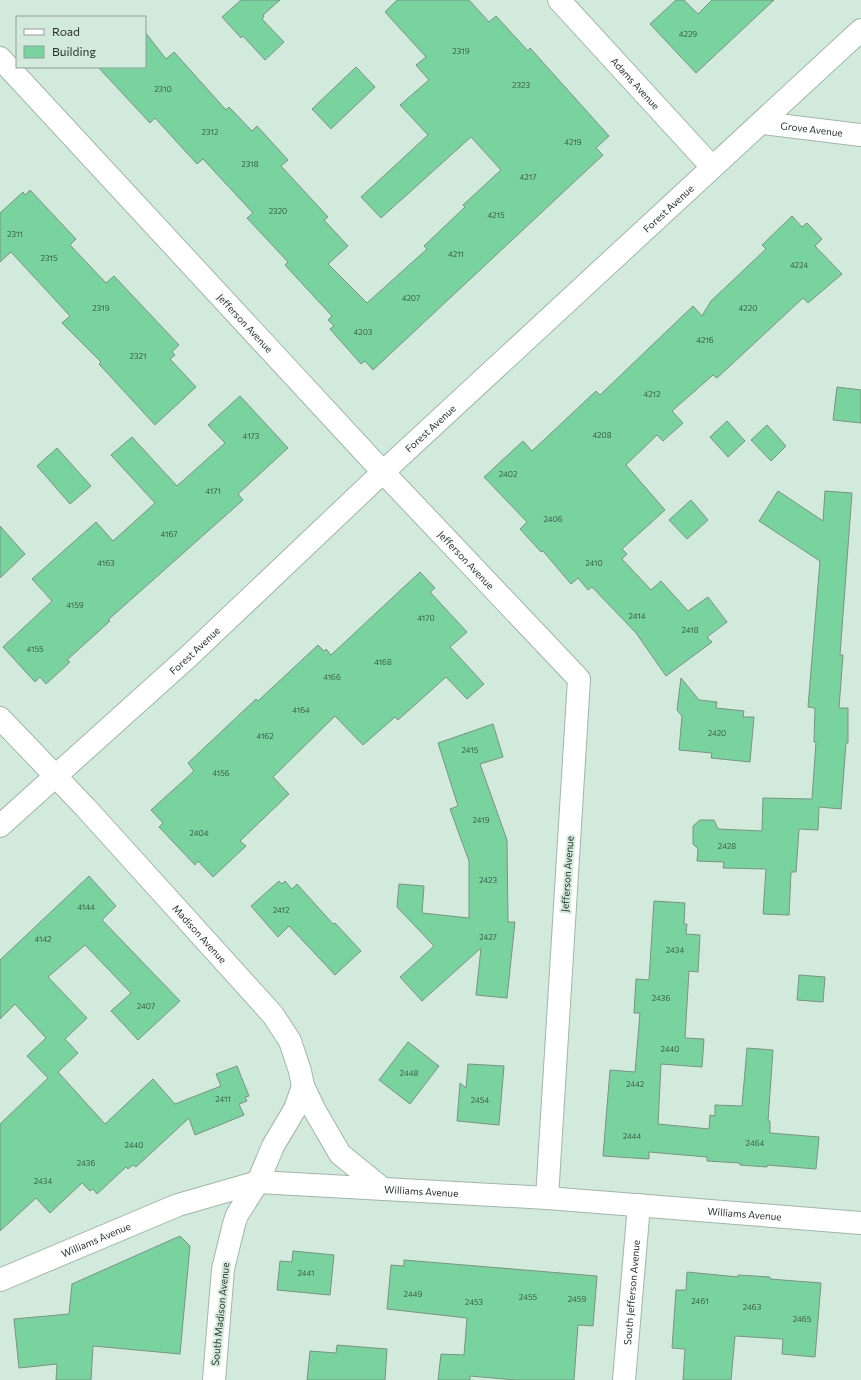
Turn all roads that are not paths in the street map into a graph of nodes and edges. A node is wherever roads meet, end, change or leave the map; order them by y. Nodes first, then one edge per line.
1 (559, 0) edge
2 (861, 30) edge
3 (0, 58) edge
4 (762, 123) junction
5 (861, 135) edge
6 (712, 167) junction
7 (384, 472) junction
8 (0, 718) edge
9 (54, 776) junction
10 (0, 826) edge
11 (303, 1086) junction
12 (258, 1182) junction
13 (383, 1189) junction
14 (547, 1198) junction
15 (639, 1205) junction
16 (861, 1223) edge
17 (0, 1280) edge
18 (214, 1380) edge
19 (624, 1380) edge

1 - 6 street, Adams Avenue
2 - 4 street, Forest Avenue
3 - 7 street, Jefferson Avenue
4 - 5 street, Grove Avenue
4 - 6 street, Forest Avenue
6 - 7 street, Forest Avenue
7 - 9 street, Forest Avenue
7 - 14 street, Jefferson Avenue
8 - 9 street, Madison Avenue
9 - 10 street, Forest Avenue
9 - 11 street, Madison Avenue
11 - 12 street
11 - 13 street, Madison Avenue
12 - 13 street, Williams Avenue
12 - 17 street, Williams Avenue
12 - 18 street, South Madison Avenue
13 - 14 street, Williams Avenue
14 - 15 street, Williams Avenue
15 - 16 street, Williams Avenue
15 - 19 street, South Jefferson Avenue

